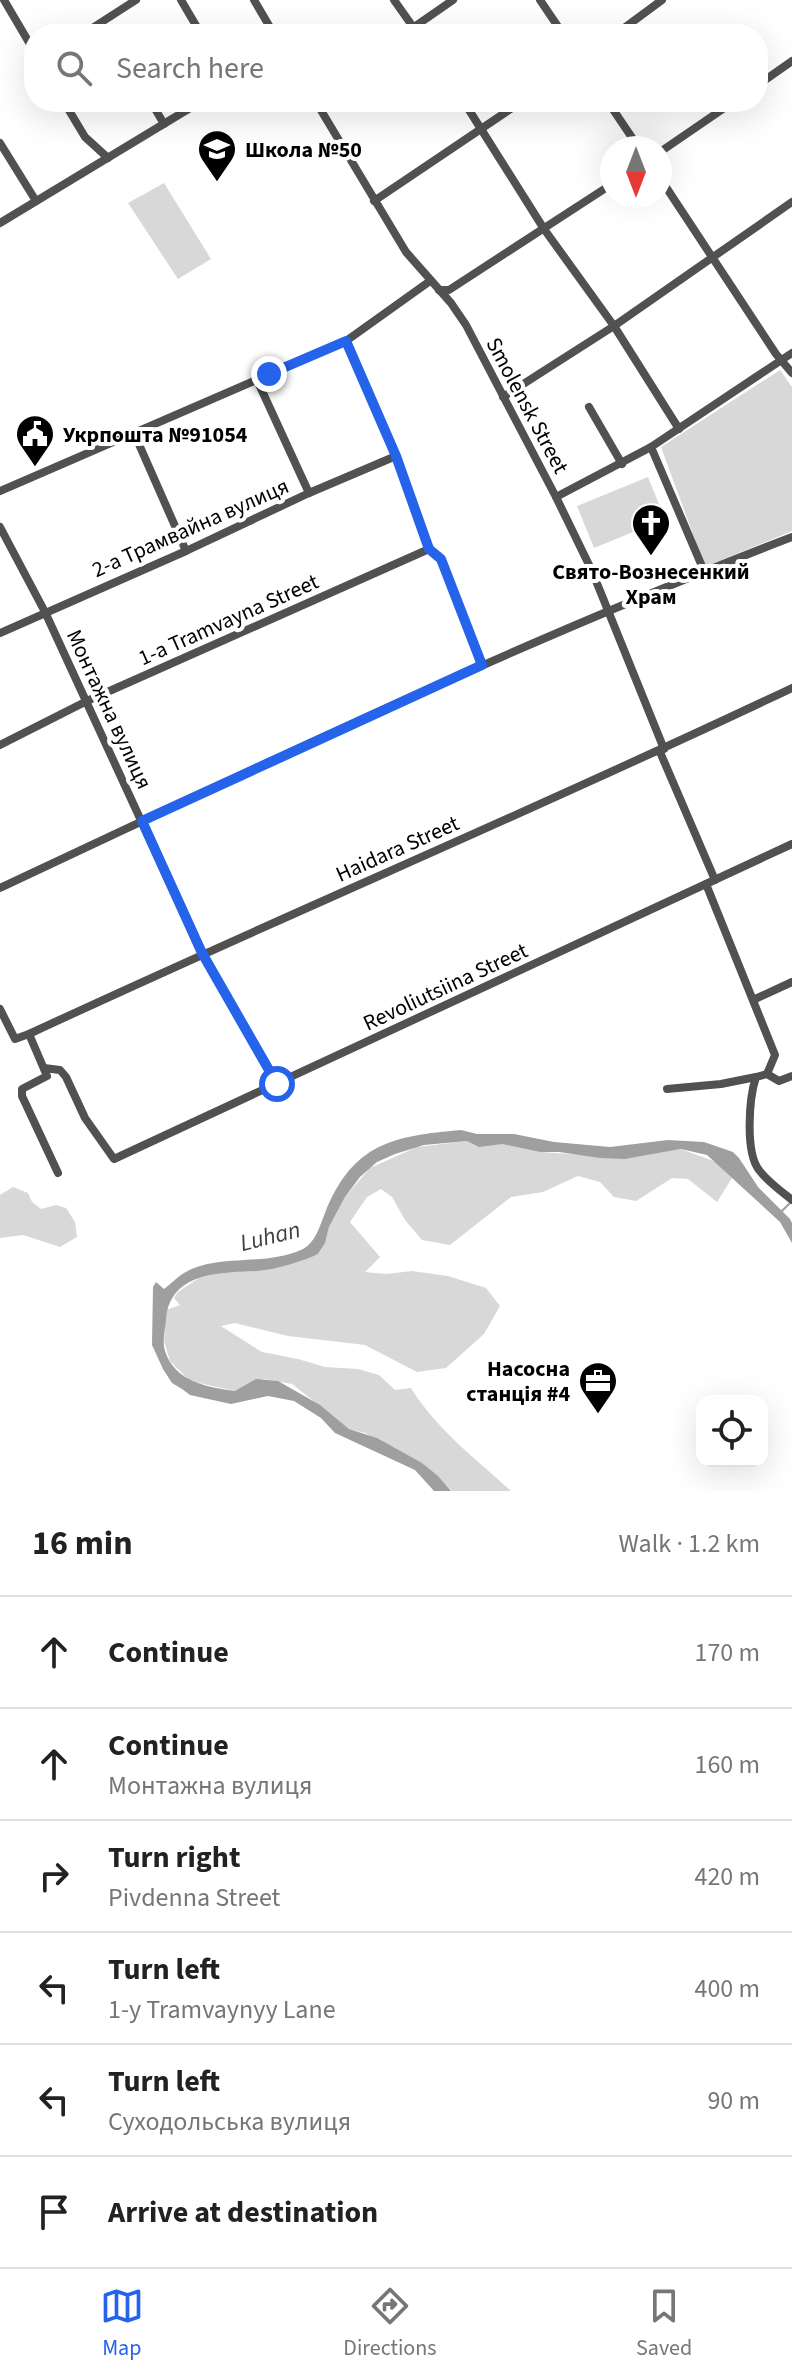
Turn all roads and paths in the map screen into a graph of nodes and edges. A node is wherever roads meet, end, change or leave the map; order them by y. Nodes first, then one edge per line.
1 (4, 0) edge
2 (136, 0) edge
3 (181, 0) edge
4 (254, 0) edge
5 (394, 0) edge
6 (453, 0) edge
7 (540, 0) edge
8 (662, 0) edge
9 (101, 23) edge
10 (195, 24) edge
11 (268, 24) edge
12 (411, 24) edge
13 (424, 24) edge
14 (556, 24) edge
15 (630, 24) edge
16 (24, 34) edge
17 (792, 61) edge
18 (768, 78) edge
19 (70, 112) edge
20 (157, 112) edge
21 (184, 112) edge
22 (322, 112) edge
23 (471, 112) edge
24 (507, 112) edge
25 (615, 112) edge
26 (718, 112) edge
27 (164, 124) junction
28 (482, 129) junction
29 (631, 136) edge
30 (0, 143) edge
31 (672, 144) edge
32 (108, 158) junction
33 (600, 192) edge
34 (672, 196) edge
35 (36, 201) junction
36 (374, 201) junction
37 (792, 202) edge
38 (0, 223) edge
39 (544, 229) junction
40 (713, 257) junction
41 (430, 281) junction
42 (439, 290) junction
43 (614, 326) junction
44 (346, 341) junction
45 (792, 353) edge
46 (782, 360) junction
47 (792, 373) edge
48 (257, 380) junction
49 (503, 397) junction
50 (589, 407) dead end
51 (679, 429) junction
52 (134, 433) junction
53 (651, 447) junction
54 (396, 456) junction
55 (622, 464) junction
56 (0, 491) edge
57 (309, 493) junction
58 (556, 497) junction
59 (0, 527) edge
60 (792, 537) edge
61 (429, 549) junction
62 (186, 551) junction
63 (704, 571) junction
64 (608, 610) junction
65 (45, 612) junction
66 (0, 633) edge
67 (482, 665) junction
68 (792, 688) edge
69 (87, 701) junction
70 (0, 745) edge
71 (662, 750) junction
72 (142, 821) junction
73 (792, 844) edge
74 (715, 880) junction
75 (706, 884) junction
76 (0, 888) edge
77 (202, 953) junction
78 (792, 982) edge
79 (753, 1000) junction
80 (0, 1009) edge
81 (29, 1034) junction
82 (44, 1068) junction
83 (767, 1074) junction
84 (792, 1076) edge
85 (756, 1077) junction
86 (277, 1084) junction
87 (667, 1089) dead end
88 (58, 1173) dead end
89 (792, 1200) edge

1 - 16 street
2 - 9 street
3 - 10 street
4 - 11 street
5 - 12 street
6 - 13 street
7 - 14 street
8 - 15 street
17 - 18 street
19 - 32 street
20 - 27 street
21 - 27 street
22 - 36 street, Smolensk Street
23 - 28 street
24 - 28 street
25 - 29 street
26 - 31 street
27 - 32 street
28 - 36 street
28 - 39 street
30 - 35 street
32 - 35 street
33 - 39 street
34 - 40 street
35 - 38 street
36 - 41 street, Smolensk Street
37 - 40 street
39 - 42 street
39 - 43 street
40 - 43 street
40 - 46 street
41 - 42 street, Smolensk Street
41 - 44 street
42 - 49 street, Smolensk Street
43 - 49 street
43 - 51 street
44 - 48 street
44 - 54 street
45 - 46 street
46 - 47 street
46 - 51 street
48 - 52 street
48 - 57 street
49 - 58 street, Smolensk Street
50 - 55 street
51 - 53 street
52 - 56 street
52 - 62 street
53 - 55 street
53 - 63 street
54 - 57 street, 2-а Трамвайна вулиця
54 - 61 street
55 - 58 street
57 - 62 street, 2-а Трамвайна вулиця
58 - 64 street, Smolensk Street
59 - 65 street, Монтажна вулиця
60 - 63 street
61 - 67 street
61 - 69 street, 1-a Tramvayna Street
62 - 65 street, 2-а Трамвайна вулиця
63 - 64 street
64 - 67 street
64 - 71 street, Smolensk Street
65 - 66 street, 2-а Трамвайна вулиця
65 - 69 street, Монтажна вулиця
67 - 72 street
68 - 71 street, Haidara Street
69 - 70 street, 1-a Tramvayna Street
69 - 72 street, Монтажна вулиця
71 - 74 street, Smolensk Street
71 - 77 street, Haidara Street
72 - 76 street
72 - 77 street, Монтажна вулиця
73 - 74 street, Revoliutsiina Street
74 - 75 street, Revoliutsiina Street
75 - 79 street
75 - 86 street, Revoliutsiina Street
77 - 81 street, Haidara Street
77 - 86 street, Монтажна вулиця
78 - 79 street
79 - 83 street
80 - 81 street, Haidara Street
81 - 82 street
82 - 86 street, Revoliutsiina Street
82 - 88 street
83 - 84 street
83 - 85 street
85 - 87 street
85 - 89 street

